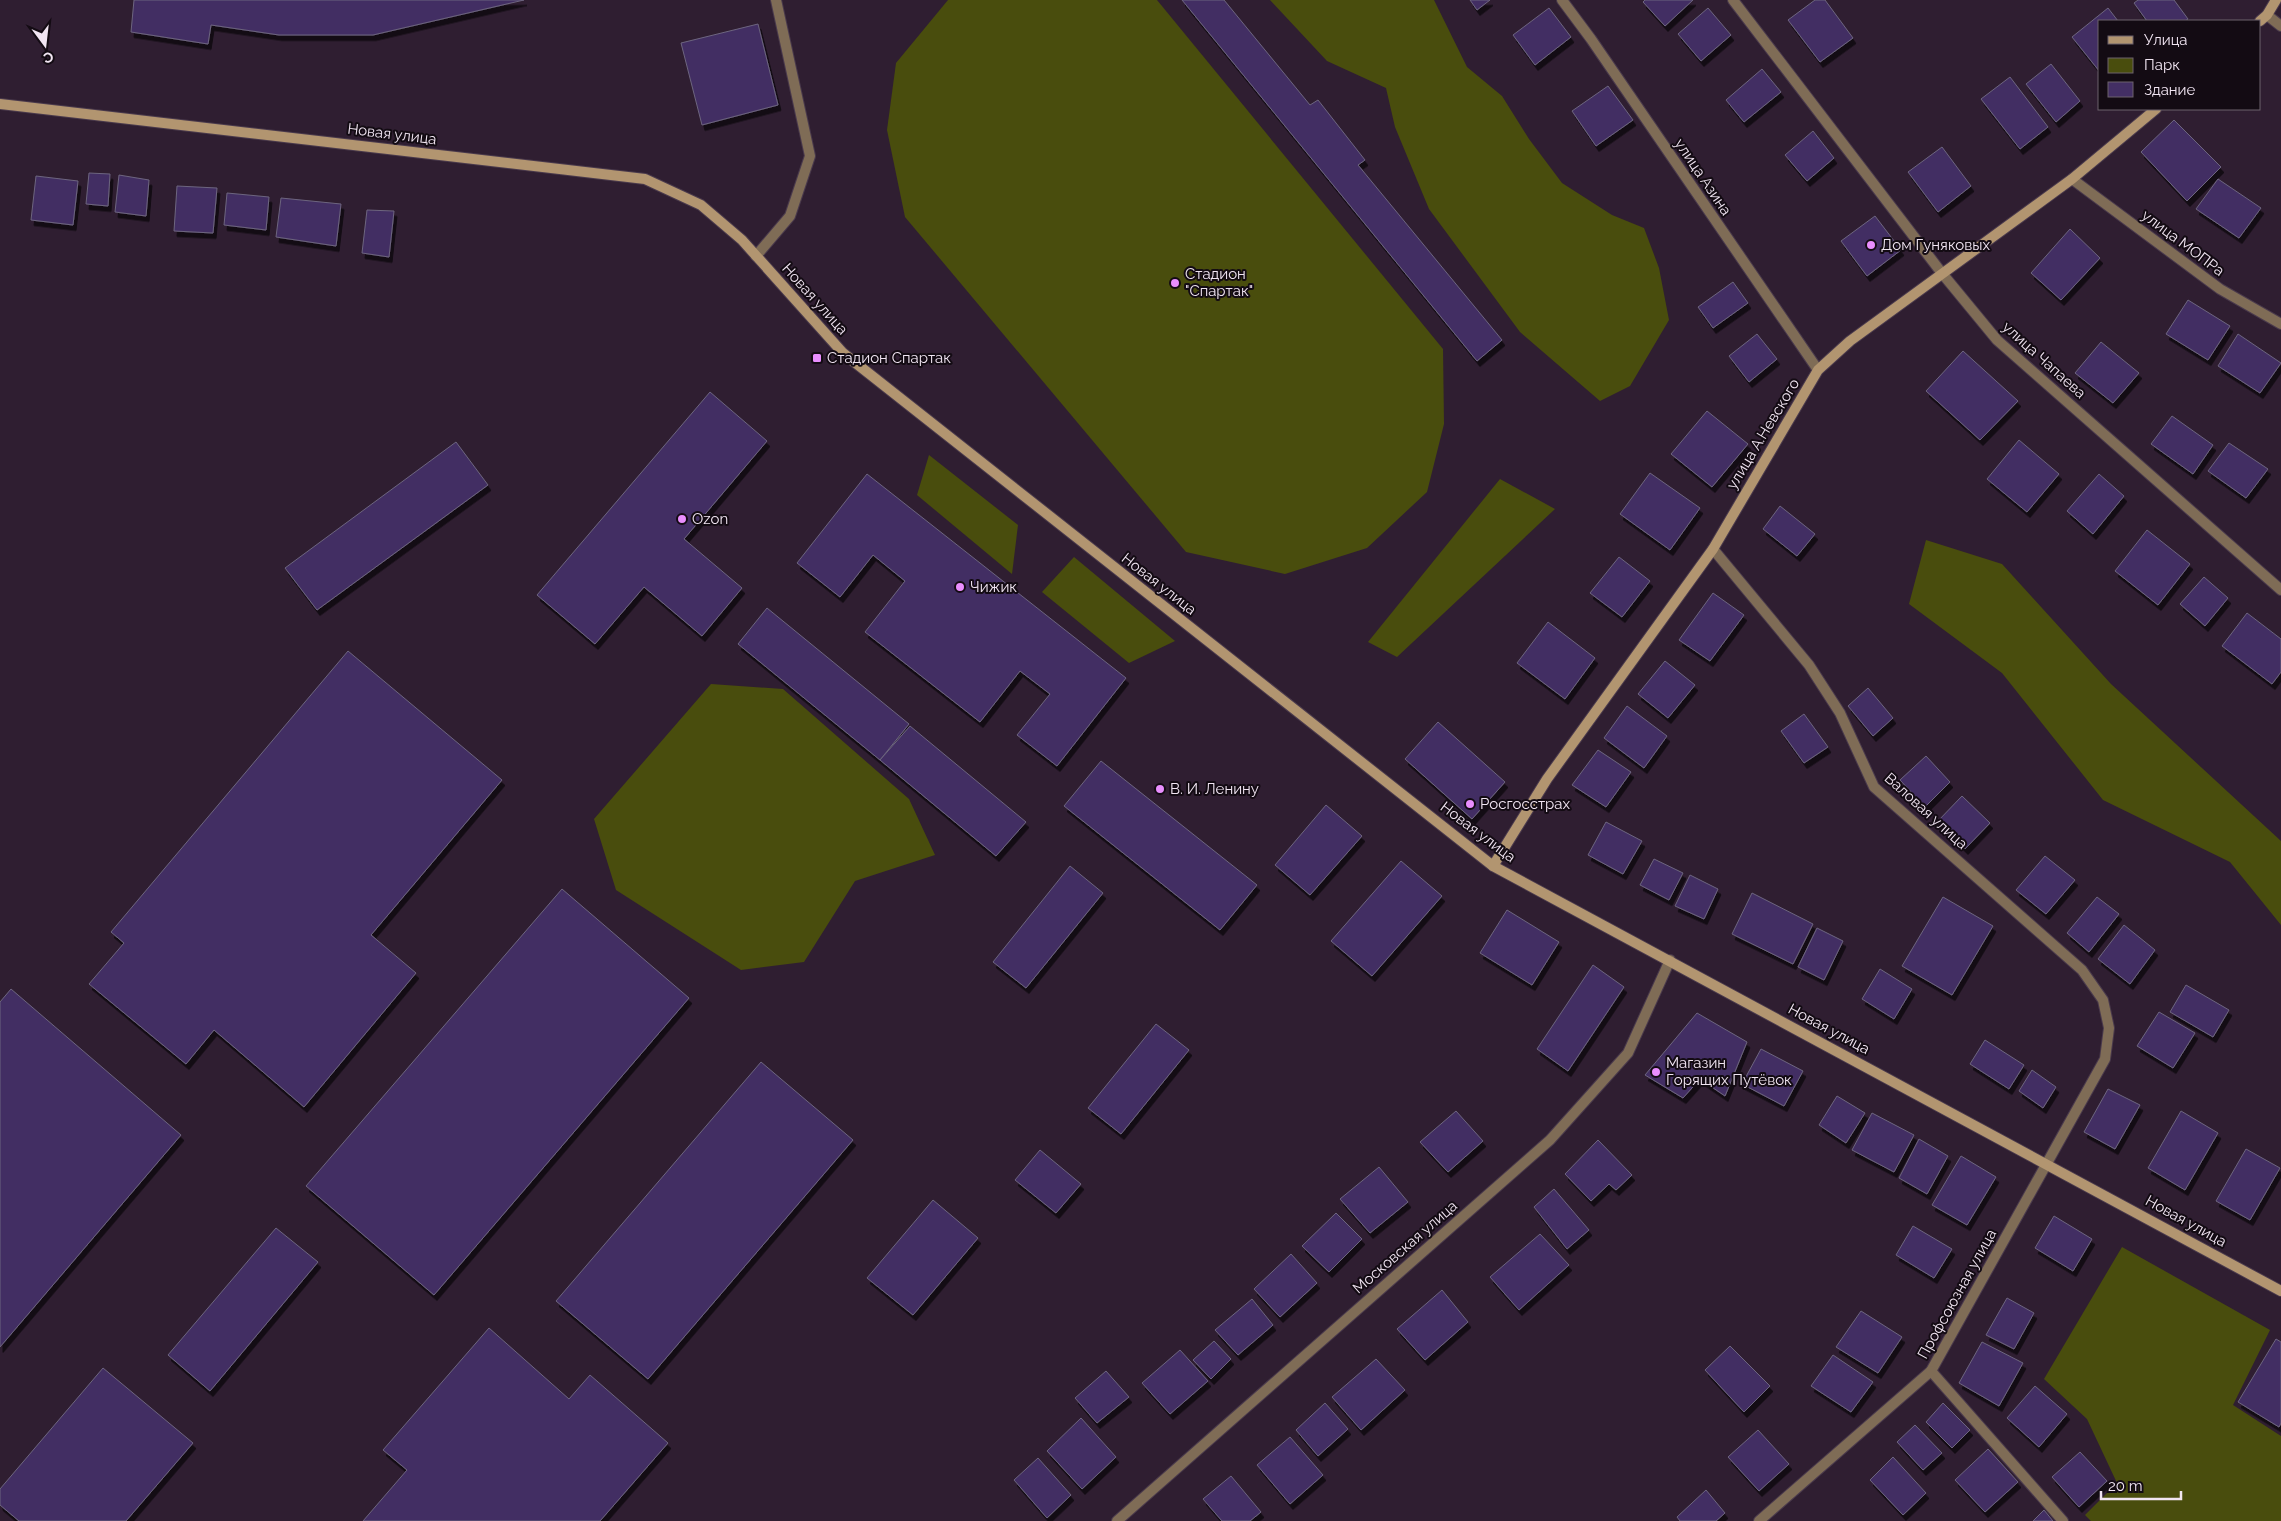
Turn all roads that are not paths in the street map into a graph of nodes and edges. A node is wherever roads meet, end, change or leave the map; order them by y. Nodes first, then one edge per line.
1 (776, 0) edge
2 (1562, 0) edge
3 (1732, 0) edge
4 (2276, 0) edge
5 (2263, 18) edge
6 (2281, 26) edge
7 (0, 104) edge
8 (2155, 110) edge
9 (2072, 179) junction
10 (756, 256) junction
11 (1941, 272) junction
12 (2281, 324) edge
13 (1818, 370) junction
14 (1713, 549) junction
15 (2281, 590) edge
16 (1493, 866) junction
17 (1670, 960) junction
18 (2048, 1163) junction
19 (2281, 1290) edge
20 (1931, 1371) junction
21 (1117, 1521) edge
22 (1759, 1521) edge
23 (2063, 1521) edge

1 - 10 street
2 - 13 street, улица Азина
3 - 11 street, улица Чапаева
4 - 5 street
5 - 6 street
7 - 10 street, Новая улица
8 - 9 street, улица А.Невского
9 - 11 street, улица А.Невского
9 - 12 street, улица МОПРа
10 - 16 street, Новая улица
11 - 13 street, улица А.Невского
11 - 15 street, улица Чапаева
13 - 14 street, улица А.Невского
14 - 16 street, улица А.Невского
14 - 18 street, Валовая улица
16 - 17 street, Новая улица
17 - 18 street, Новая улица
17 - 21 street, Московская улица
18 - 19 street, Новая улица
18 - 20 street, Профсоюзная улица
20 - 22 street, Профсоюзная улица
20 - 23 street

